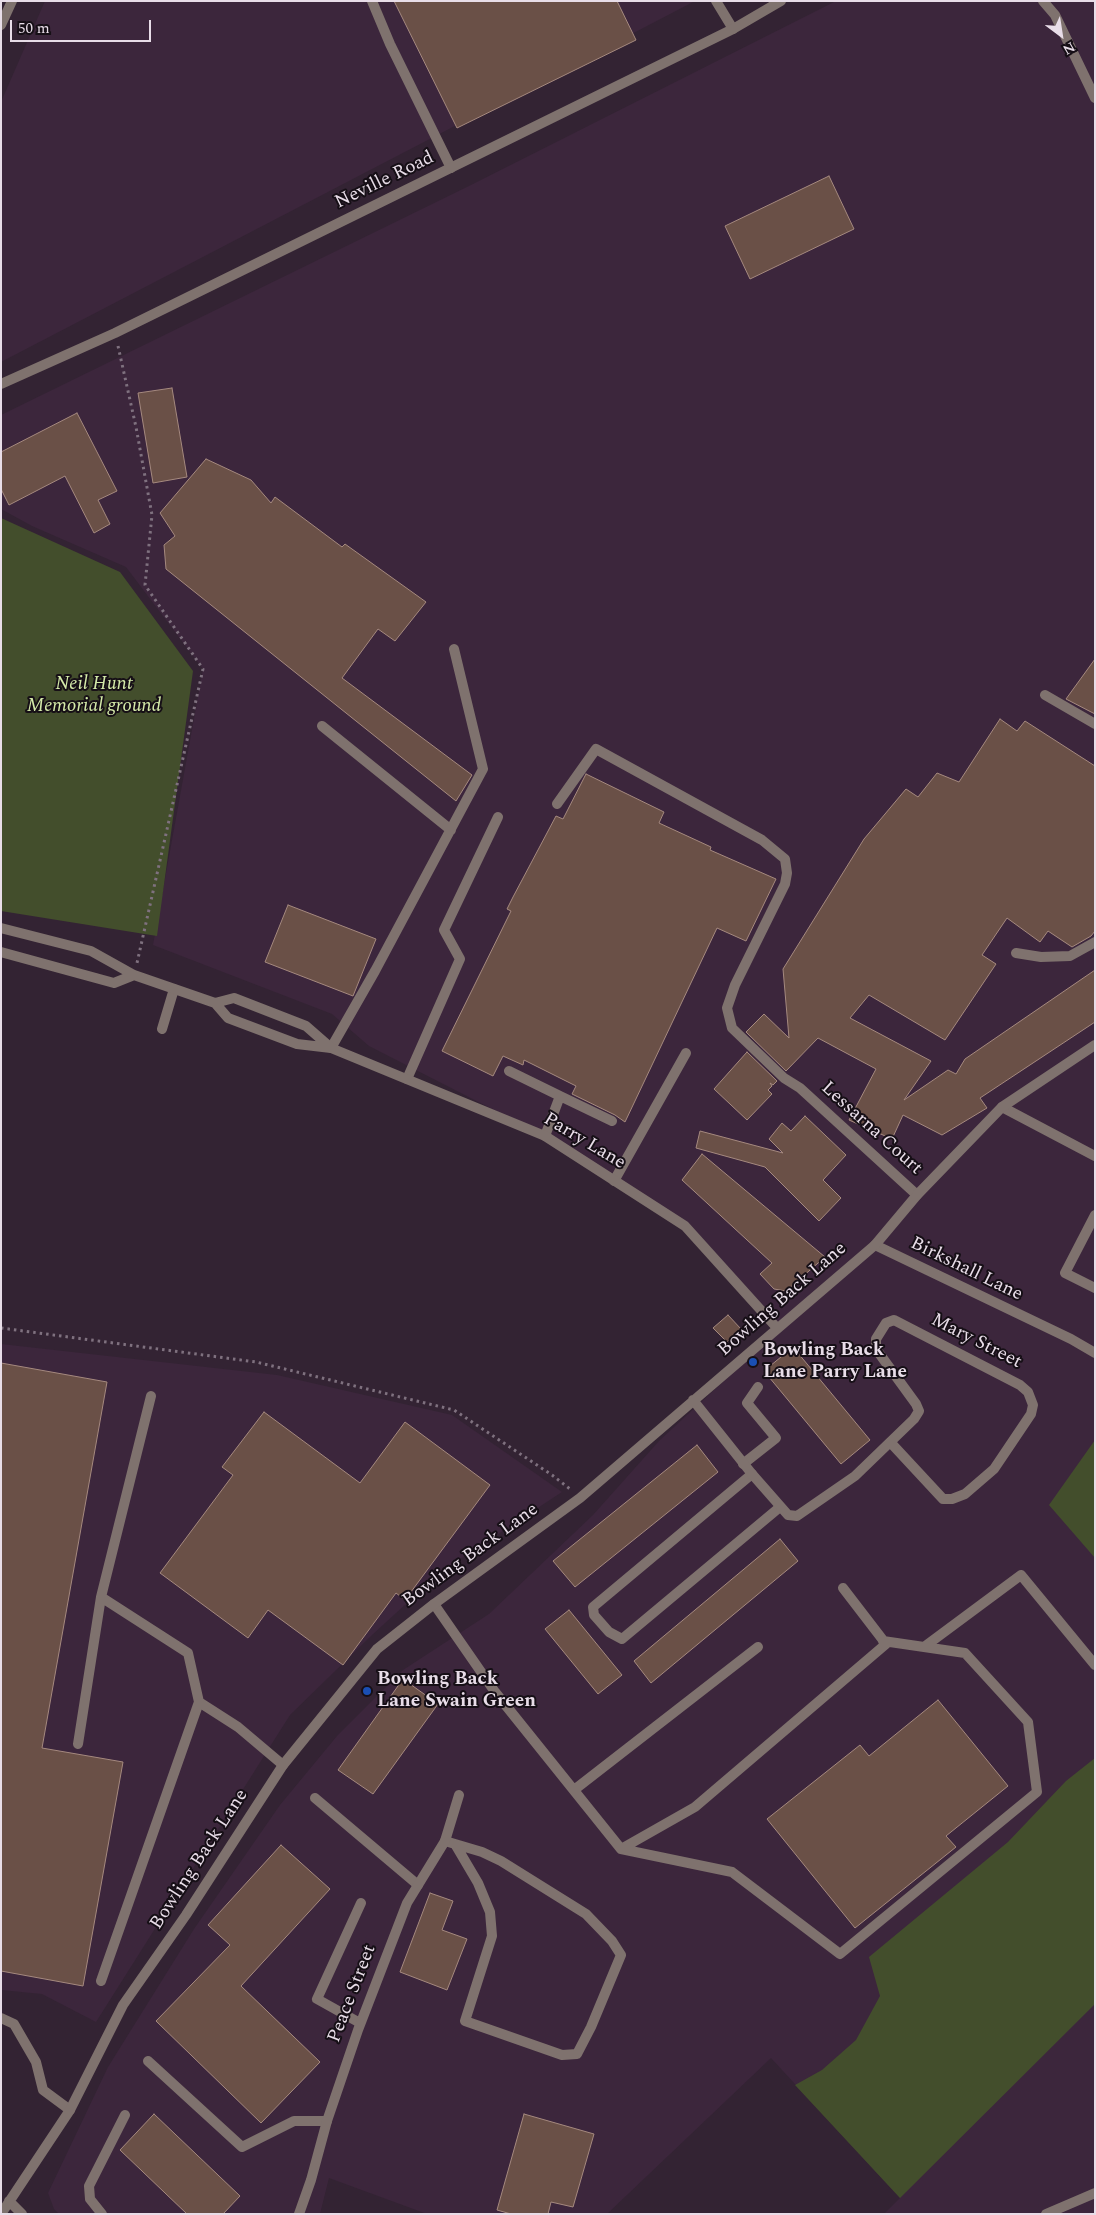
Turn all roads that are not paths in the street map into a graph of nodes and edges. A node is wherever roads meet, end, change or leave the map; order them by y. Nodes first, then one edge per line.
1 (12, 1) edge
2 (372, 1) edge
3 (781, 1) edge
4 (1043, 1) edge
5 (716, 3) edge
6 (1, 26) edge
7 (733, 29) junction
8 (1095, 98) edge
9 (451, 168) junction
10 (1, 384) edge
11 (454, 649) dead end
12 (1045, 695) dead end
13 (1095, 724) edge
14 (322, 726) dead end
15 (557, 804) dead end
16 (498, 817) dead end
17 (451, 830) junction
18 (1, 928) edge
19 (1095, 942) edge
20 (1, 952) edge
21 (1016, 953) dead end
22 (134, 976) junction
23 (174, 989) junction
24 (215, 1003) junction
25 (162, 1029) dead end
26 (1095, 1045) edge
27 (331, 1048) junction
28 (686, 1053) dead end
29 (509, 1071) dead end
30 (407, 1079) junction
31 (560, 1096) junction
32 (1002, 1107) junction
33 (612, 1121) dead end
34 (545, 1136) junction
35 (1095, 1156) edge
36 (614, 1181) junction
37 (917, 1195) junction
38 (1095, 1215) edge
39 (874, 1245) junction
40 (1095, 1288) edge
41 (777, 1328) junction
42 (1095, 1352) edge
43 (758, 1387) dead end
44 (151, 1396) dead end
45 (693, 1400) junction
46 (891, 1442) junction
47 (743, 1464) junction
48 (752, 1474) junction
49 (780, 1507) junction
50 (843, 1588) dead end
51 (101, 1597) junction
52 (434, 1604) junction
53 (883, 1641) junction
54 (758, 1647) dead end
55 (924, 1647) junction
56 (1095, 1665) edge
57 (199, 1702) junction
58 (78, 1744) dead end
59 (283, 1764) junction
60 (574, 1790) junction
61 (460, 1795) dead end
62 (314, 1798) dead end
63 (450, 1843) junction
64 (621, 1849) junction
65 (418, 1885) junction
66 (361, 1903) dead end
67 (100, 1980) dead end
68 (1, 2018) edge
69 (360, 2023) junction
70 (148, 2061) dead end
71 (70, 2110) junction
72 (125, 2115) dead end
73 (326, 2121) junction
74 (1095, 2193) edge
75 (9, 2201) junction
76 (1, 2214) edge
77 (22, 2214) edge
78 (102, 2214) edge
79 (299, 2214) edge
80 (1046, 2214) edge

1 - 6 street
2 - 9 street
3 - 7 street, Neville Road
4 - 8 street
5 - 7 street
7 - 9 street, Neville Road
9 - 10 street, Neville Road
11 - 17 street
12 - 13 street
14 - 17 street
15 - 37 street, Lessarna Court
16 - 30 street
17 - 27 street
18 - 22 street, Parry Lane
19 - 21 street
20 - 22 street, Parry Lane
22 - 23 street, Parry Lane
23 - 24 street, Parry Lane
23 - 25 street
24 - 27 street, Parry Lane
24 - 27 street, Parry Lane
26 - 32 street, Bowling Back Lane
27 - 30 street, Parry Lane
28 - 36 street
29 - 31 street
30 - 34 street, Parry Lane
31 - 33 street
31 - 34 street
32 - 35 street
32 - 37 street, Bowling Back Lane
34 - 36 street, Parry Lane
36 - 41 street, Parry Lane
37 - 39 street, Bowling Back Lane
38 - 40 street
39 - 41 street, Bowling Back Lane
39 - 42 street, Birkshall Lane
41 - 45 street, Bowling Back Lane
43 - 47 street
44 - 51 street
45 - 47 street
45 - 52 street, Bowling Back Lane
46 - 46 street, Mary Street
46 - 49 street, Mary Street
47 - 48 street
48 - 49 street
48 - 49 street
50 - 53 street
51 - 57 street
51 - 58 street
52 - 59 street, Bowling Back Lane
52 - 60 street
53 - 55 street
53 - 64 street
54 - 60 street
55 - 56 street
55 - 64 street
57 - 59 street
57 - 67 street
59 - 71 street, Bowling Back Lane
60 - 64 street
61 - 63 street, Peace Street
62 - 65 street
63 - 63 street
63 - 65 street, Peace Street
65 - 69 street, Peace Street
66 - 69 street
68 - 71 street
69 - 73 street, Peace Street
70 - 73 street
71 - 75 street, Bowling Back Lane
72 - 78 street
73 - 79 street, Peace Street
74 - 80 street
75 - 76 street, Bowling Back Lane
75 - 77 street

